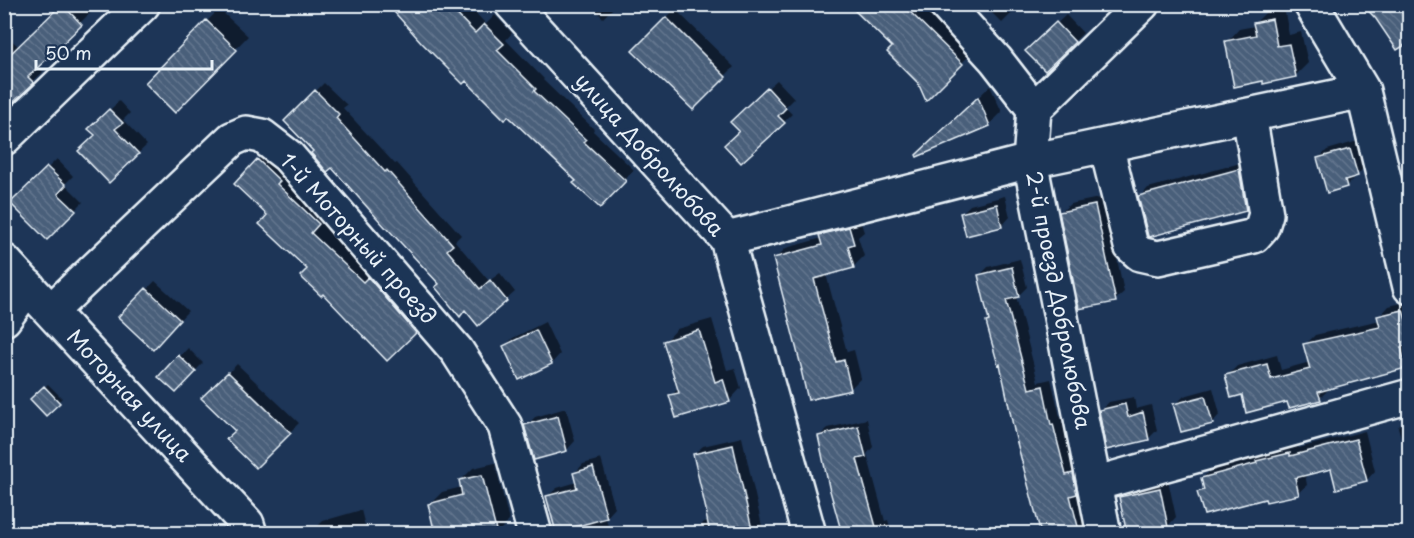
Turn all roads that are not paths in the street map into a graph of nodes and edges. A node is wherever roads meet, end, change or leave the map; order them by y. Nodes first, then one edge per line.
1 (143, 4) edge
2 (512, 4) edge
3 (945, 4) edge
4 (1142, 4) edge
5 (1311, 4) edge
6 (1363, 91) junction
7 (1034, 109) junction
8 (1249, 115) junction
9 (4, 138) edge
10 (1106, 145) junction
11 (1030, 161) junction
12 (727, 239) junction
13 (4, 261) edge
14 (28, 286) junction
15 (1410, 287) edge
16 (51, 311) junction
17 (4, 319) edge
18 (1410, 396) edge
19 (1094, 484) junction
20 (250, 534) edge
21 (535, 534) edge
22 (809, 534) edge
23 (1104, 534) edge

1 - 9 street
2 - 12 street, улица Добролюбова
3 - 7 street
4 - 7 street
5 - 6 street
6 - 8 street
6 - 15 street
7 - 11 street, 2-й проезд Добролюбова
8 - 10 street
8 - 10 street
10 - 11 street
11 - 12 street
11 - 19 street, 2-й проезд Добролюбова
12 - 22 street, улица Добролюбова
13 - 14 street, Моторная улица
14 - 16 street, Моторная улица
14 - 17 street
16 - 20 street, Моторная улица
16 - 21 street, 1-й Моторный проезд
18 - 19 street
19 - 23 street, 2-й проезд Добролюбова

